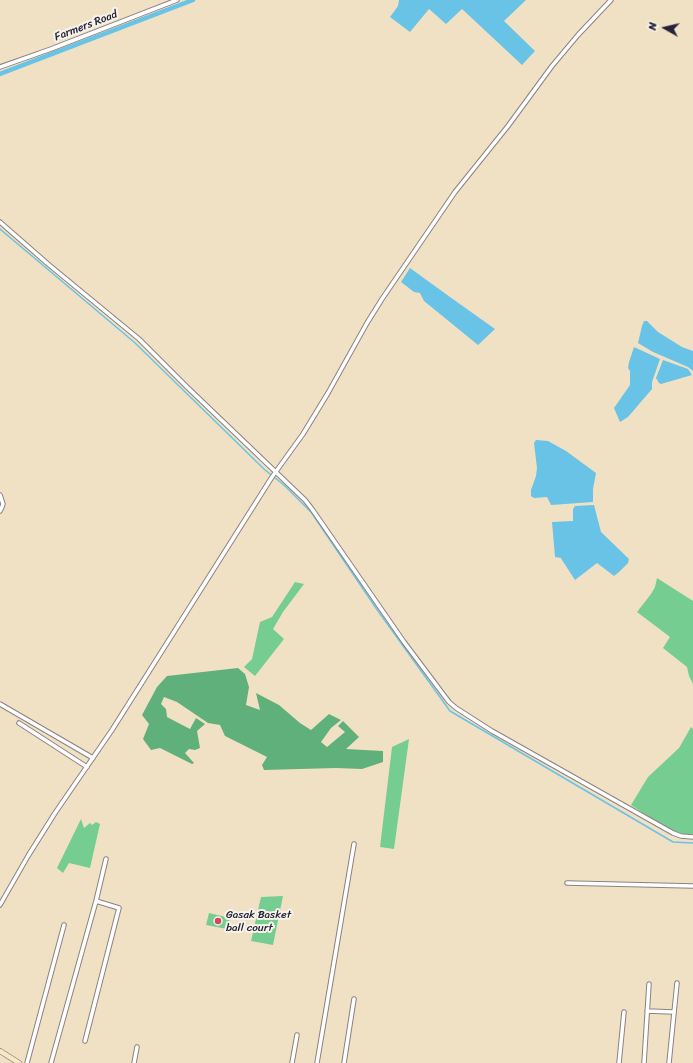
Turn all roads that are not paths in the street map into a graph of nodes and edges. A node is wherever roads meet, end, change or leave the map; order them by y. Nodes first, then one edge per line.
1 (177, 0) edge
2 (611, 0) edge
3 (0, 67) edge
4 (0, 222) edge
5 (274, 475) junction
6 (0, 496) edge
7 (0, 511) edge
8 (0, 704) edge
9 (19, 723) dead end
10 (93, 758) junction
11 (87, 767) junction
12 (693, 837) edge
13 (354, 844) dead end
14 (106, 860) dead end
15 (567, 883) dead end
16 (693, 886) edge
17 (96, 900) junction
18 (0, 905) edge
19 (64, 924) dead end
20 (677, 983) dead end
21 (649, 984) dead end
22 (354, 999) dead end
23 (647, 1011) junction
24 (624, 1012) dead end
25 (674, 1012) junction
26 (297, 1035) dead end
27 (85, 1041) dead end
28 (137, 1047) dead end
29 (0, 1051) edge
30 (17, 1063) edge
31 (27, 1063) edge
32 (51, 1063) edge
33 (134, 1063) edge
34 (292, 1063) edge
35 (317, 1063) edge
36 (344, 1063) edge
37 (619, 1063) edge
38 (644, 1063) edge
39 (669, 1063) edge

1 - 3 street, Farmers Road
2 - 5 street
4 - 5 street
5 - 10 street
5 - 12 street
6 - 7 street
8 - 10 street
9 - 11 street
10 - 11 street
11 - 18 street
13 - 35 street
14 - 17 street
15 - 16 street
17 - 27 street
17 - 32 street
19 - 31 street
20 - 25 street
21 - 23 street
22 - 36 street
23 - 25 street
23 - 38 street
24 - 37 street
25 - 39 street
26 - 34 street
28 - 33 street
29 - 30 street

